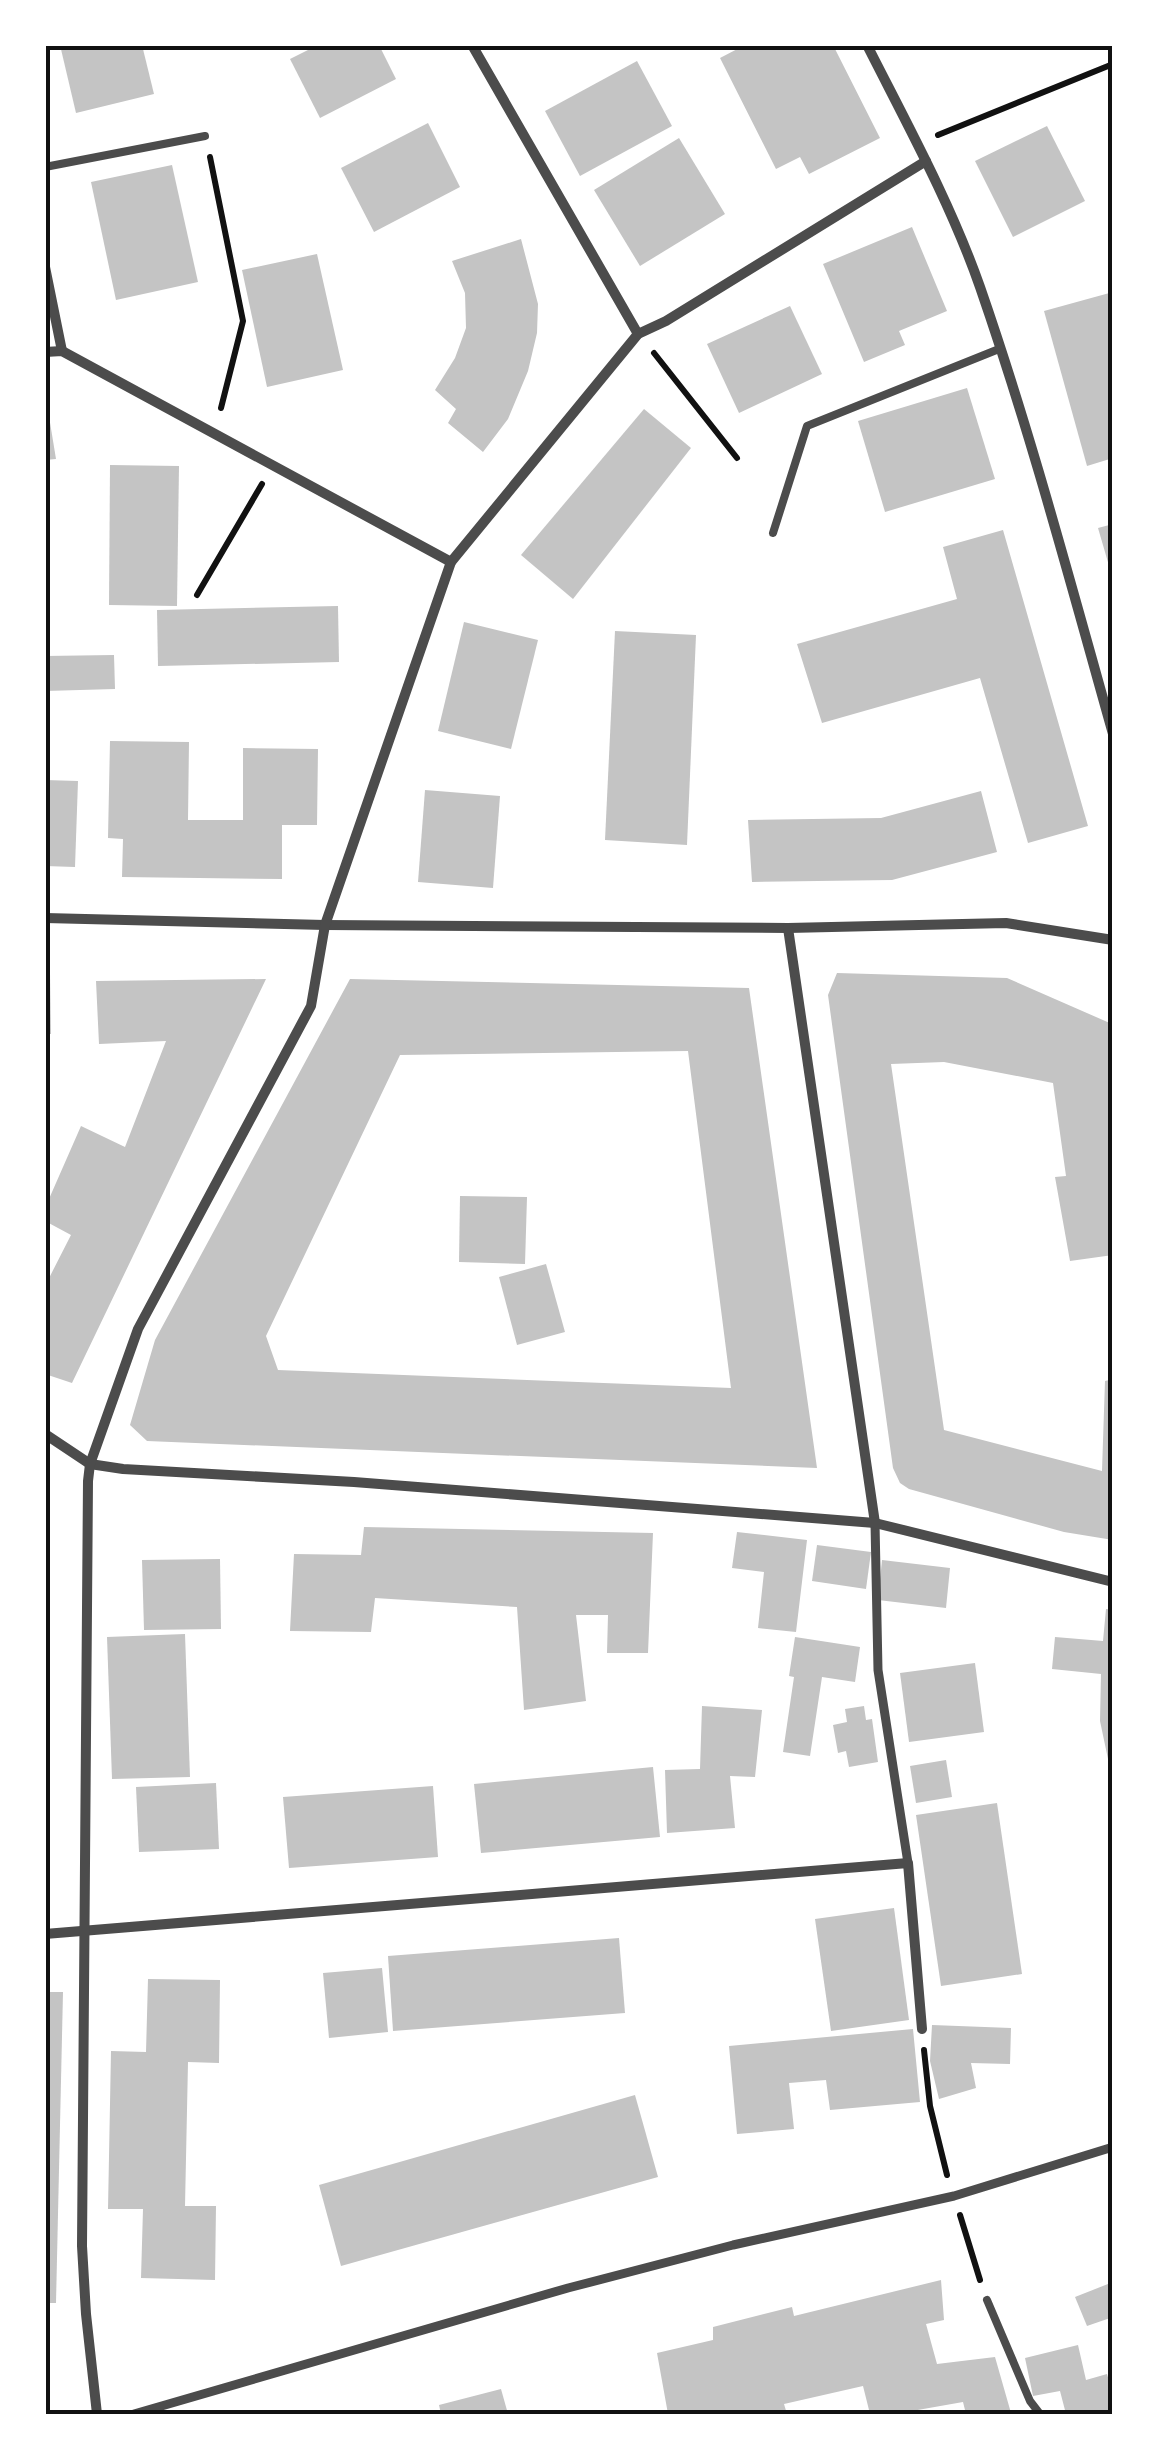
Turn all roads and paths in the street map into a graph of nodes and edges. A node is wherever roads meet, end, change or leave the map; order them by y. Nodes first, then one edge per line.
1 (472, 45) edge
2 (867, 45) edge
3 (1113, 64) edge
4 (205, 136) joint
5 (917, 143) junction
6 (926, 161) junction
7 (45, 167) edge
8 (45, 267) edge
9 (638, 334) junction
10 (999, 348) junction
11 (62, 351) junction
12 (45, 352) edge
13 (214, 434) junction
14 (736, 458) dead end
15 (273, 466) junction
16 (773, 533) dead end
17 (451, 562) junction
18 (197, 595) dead end
19 (1113, 734) edge
20 (45, 918) edge
21 (325, 924) junction
22 (788, 928) junction
23 (1113, 940) edge
24 (45, 1434) edge
25 (90, 1464) junction
26 (874, 1523) junction
27 (1113, 1582) edge
28 (908, 1864) junction
29 (84, 1929) junction
30 (45, 1934) edge
31 (922, 2029) joint
32 (1113, 2147) edge
33 (954, 2196) junction
34 (987, 2300) joint
35 (97, 2414) edge
36 (134, 2414) edge
37 (1040, 2414) edge

1 - 9 street
2 - 5 street
3 - 5 path
4 - 7 lane
4 - 13 path
5 - 6 street
6 - 9 street
6 - 10 street
8 - 11 street
9 - 14 path
9 - 17 street
10 - 16 lane
10 - 19 street
11 - 12 street
11 - 13 street
13 - 15 street
15 - 17 street
15 - 18 path
17 - 21 street
20 - 21 street
21 - 22 street
21 - 25 street
22 - 23 street
22 - 26 street
24 - 25 street
25 - 26 street
25 - 29 street
26 - 27 street
26 - 28 street
28 - 29 street
28 - 31 street
29 - 30 street
29 - 35 street
31 - 33 path
32 - 33 street
33 - 34 path
33 - 36 street
34 - 37 lane

